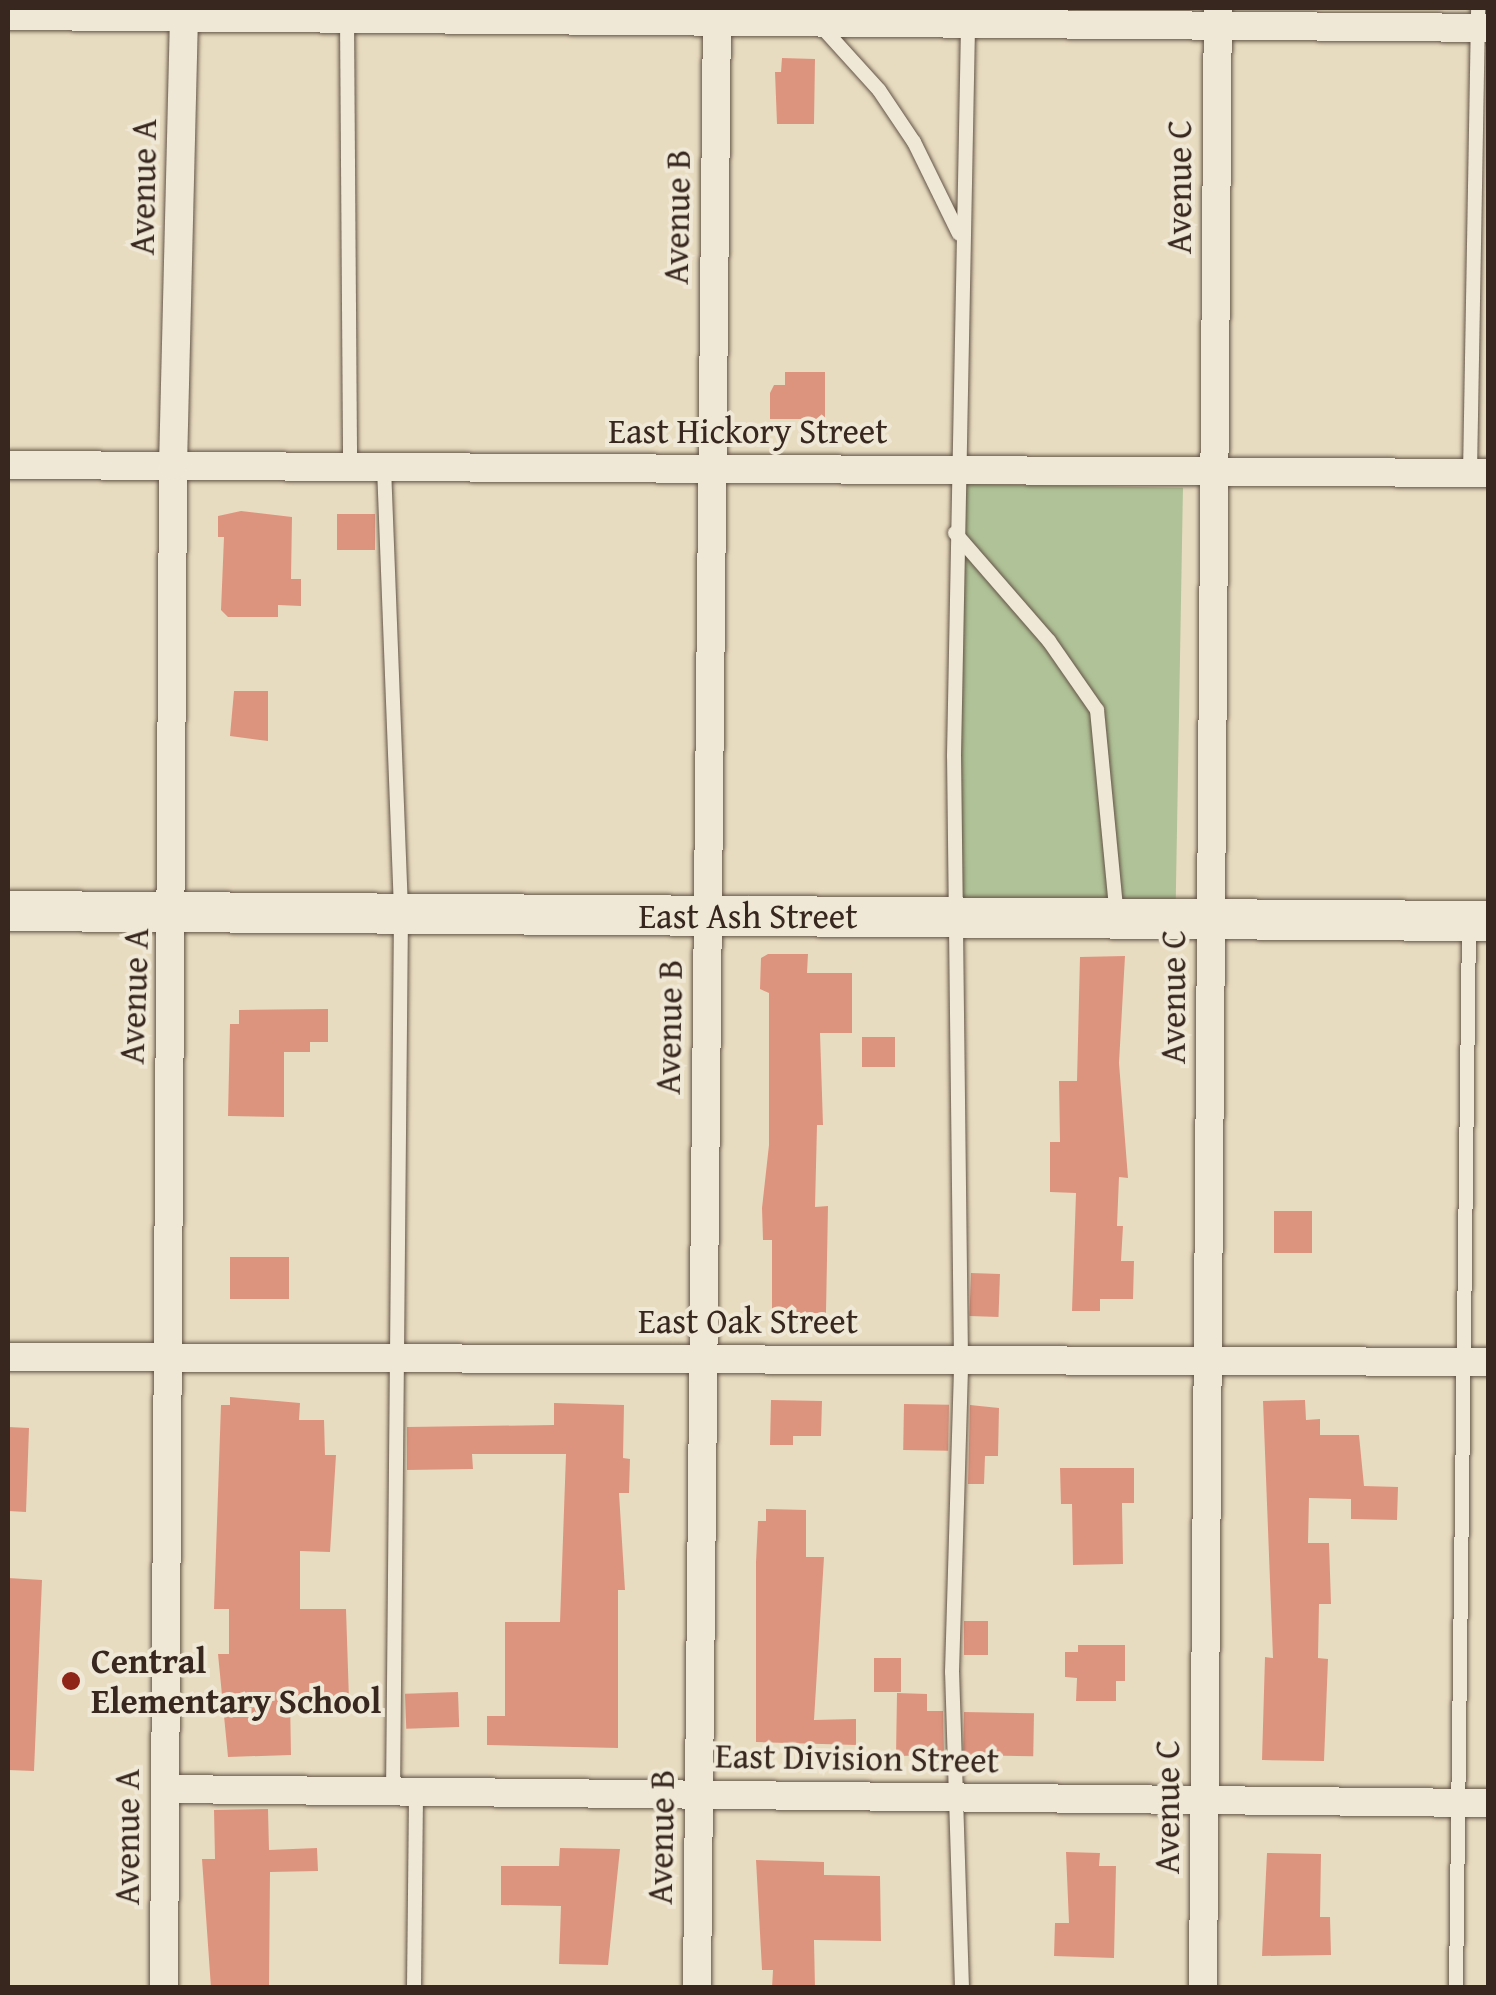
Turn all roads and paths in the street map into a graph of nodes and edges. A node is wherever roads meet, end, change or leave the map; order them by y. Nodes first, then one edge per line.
1 (184, 13) edge
2 (716, 15) edge
3 (8, 16) edge
4 (1218, 17) edge
5 (347, 19) junction
6 (1482, 21) edge
7 (816, 23) junction
8 (968, 24) junction
9 (959, 234) junction
10 (8, 465) edge
11 (174, 466) junction
12 (350, 467) junction
13 (384, 467) junction
14 (712, 469) junction
15 (956, 470) junction
16 (1214, 472) junction
17 (1479, 473) edge
18 (955, 533) junction
19 (8, 911) edge
20 (174, 912) junction
21 (401, 914) junction
22 (708, 916) junction
23 (954, 917) junction
24 (1117, 918) junction
25 (1211, 919) junction
26 (1478, 920) edge
27 (8, 1356) edge
28 (166, 1357) junction
29 (395, 1358) junction
30 (704, 1359) junction
31 (961, 1360) junction
32 (1208, 1360) junction
33 (1476, 1362) edge
34 (165, 1789) junction
35 (405, 1792) junction
36 (699, 1794) junction
37 (957, 1797) junction
38 (1204, 1800) junction
39 (1460, 1802) junction
40 (1488, 1803) edge
41 (164, 1988) edge
42 (414, 1988) edge
43 (697, 1988) edge
44 (962, 1988) edge
45 (1203, 1988) edge
46 (1456, 1988) edge

1 - 3 street
1 - 5 street
1 - 11 street, Avenue A
2 - 5 street
2 - 7 street
2 - 14 street, Avenue B
4 - 6 street
4 - 8 street
4 - 16 street, Avenue C
5 - 12 lane
6 - 17 lane
7 - 8 street
7 - 9 lane
8 - 9 lane
9 - 15 lane
10 - 11 street, East Hickory Street
11 - 12 street, East Hickory Street
11 - 20 street, Avenue A
12 - 13 street, East Hickory Street
13 - 14 street, East Hickory Street
13 - 21 lane
14 - 15 street, East Hickory Street
14 - 22 street, Avenue B
15 - 16 street, East Hickory Street
15 - 18 lane
16 - 17 street, East Hickory Street
16 - 25 street, Avenue C
18 - 23 lane
18 - 24 lane
19 - 20 street, East Ash Street
20 - 21 street, East Ash Street
20 - 28 street, Avenue A
21 - 22 street, East Ash Street
21 - 29 lane
22 - 23 street, East Ash Street
22 - 30 street, Avenue B
23 - 24 street, East Ash Street
23 - 31 lane
24 - 25 street, East Ash Street
25 - 26 street, East Ash Street
25 - 32 street, Avenue C
26 - 33 lane
27 - 28 street, East Oak Street
28 - 29 street, East Oak Street
28 - 34 street, Avenue A
29 - 30 street, East Oak Street
29 - 35 lane
30 - 31 street, East Oak Street
30 - 36 street, Avenue B
31 - 32 street, East Oak Street
31 - 37 lane
32 - 33 street, East Oak Street
32 - 38 street, Avenue C
33 - 39 lane
34 - 35 street, East Division Street
34 - 41 street, Avenue A
35 - 36 street, East Division Street
35 - 42 lane
36 - 37 street, East Division Street
36 - 43 street, Avenue B
37 - 38 street, East Division Street
37 - 44 lane
38 - 39 street, East Division Street
38 - 45 street, Avenue C
39 - 40 street, East Division Street
39 - 46 lane

